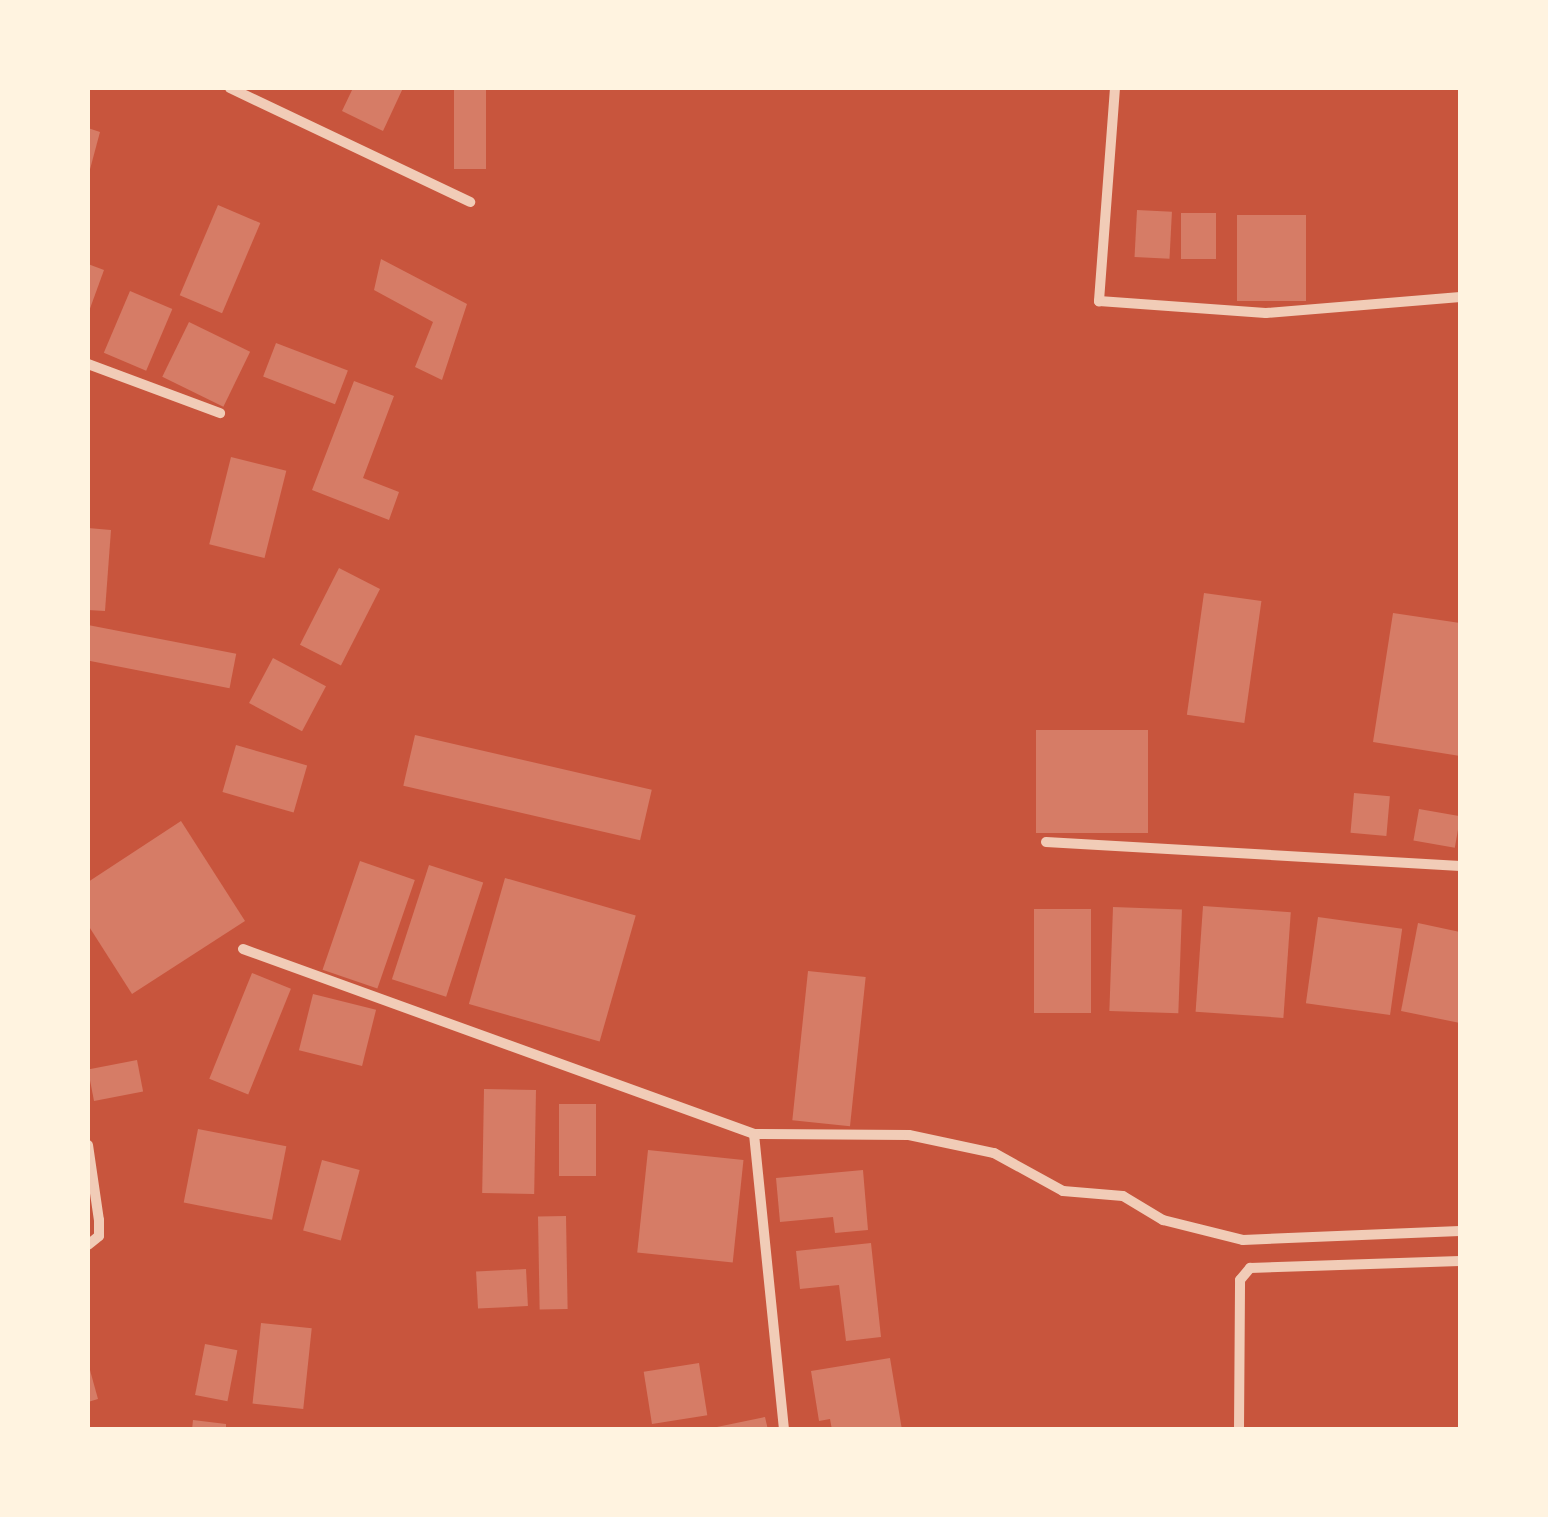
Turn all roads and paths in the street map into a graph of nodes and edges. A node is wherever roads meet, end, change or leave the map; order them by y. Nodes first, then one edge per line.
1 (230, 88) edge
2 (1116, 88) edge
3 (470, 202) dead end
4 (1460, 297) edge
5 (88, 364) edge
6 (220, 413) dead end
7 (1046, 842) dead end
8 (1460, 866) edge
9 (243, 948) dead end
10 (754, 1134) junction
11 (88, 1145) edge
12 (1460, 1231) edge
13 (88, 1245) edge
14 (1460, 1261) edge
15 (784, 1430) edge
16 (1238, 1430) edge

1 - 3 street
2 - 4 street
5 - 6 street
7 - 8 street
9 - 10 street
10 - 12 street
10 - 15 street
11 - 13 street
14 - 16 street

